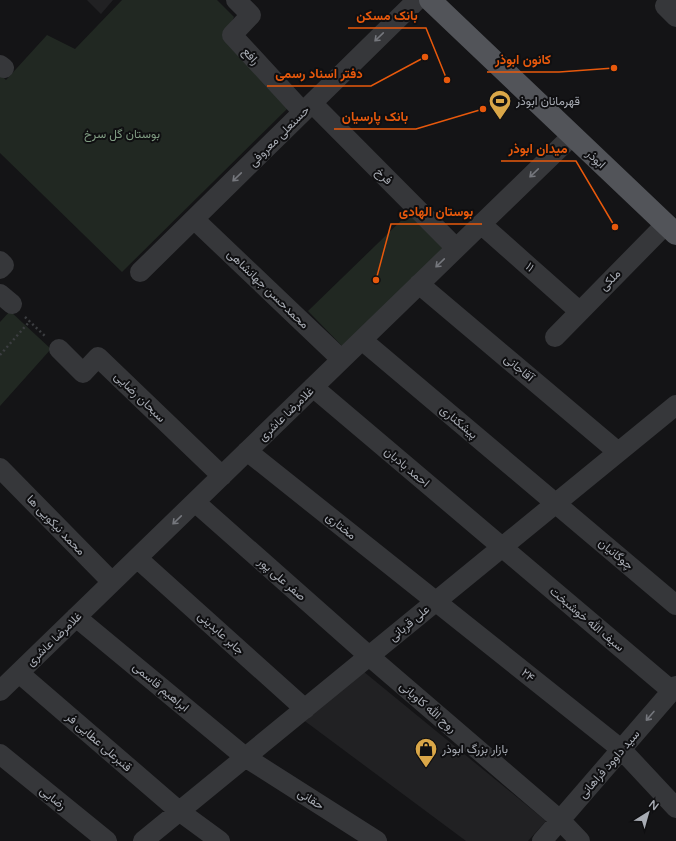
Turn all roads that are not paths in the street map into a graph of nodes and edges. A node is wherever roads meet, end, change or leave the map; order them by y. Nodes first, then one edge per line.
1 (236, 0) edge
2 (417, 0) edge
3 (430, 0) edge
4 (672, 0) edge
5 (676, 17) edge
6 (307, 108) junction
7 (572, 136) junction
8 (194, 219) junction
9 (481, 224) junction
10 (671, 229) edge
11 (456, 248) junction
12 (0, 261) edge
13 (0, 269) edge
14 (140, 272) dead end
15 (419, 284) junction
16 (579, 310) junction
17 (555, 337) dead end
18 (362, 340) junction
19 (59, 349) road end
20 (342, 360) junction
21 (313, 388) junction
22 (676, 405) edge
23 (247, 451) junction
24 (618, 452) junction
25 (0, 468) edge
26 (222, 476) junction
27 (195, 502) junction
28 (555, 503) junction
29 (502, 547) junction
30 (137, 558) junction
31 (112, 582) junction
32 (435, 601) junction
33 (676, 605) edge
34 (76, 617) junction
35 (369, 656) junction
36 (19, 673) junction
37 (674, 688) edge
38 (0, 690) edge
39 (305, 708) junction
40 (621, 749) junction
41 (0, 754) edge
42 (245, 757) junction
43 (676, 808) edge
44 (180, 811) junction
45 (560, 820) junction
46 (107, 841) edge
47 (143, 841) edge
48 (220, 841) edge
49 (377, 841) edge
50 (542, 841) edge
51 (580, 841) edge

1 - 6 street, رافع
2 -> 6 street, حسنعلی معروفی
3 - 7 main road, ابوذر
4 - 5 street
6 -> 8 street, حسنعلی معروفی
6 - 11 street, فرخ
7 -> 9 street, غلامرضا عاشری
7 - 10 main road, ابوذر
8 - 14 street, حسنعلی معروفی
8 - 20 street, محمدحسن جهانشاهی
9 - 11 street, غلامرضا عاشری
9 - 16 street, ۱۱
10 - 16 street, ملکی
11 -> 15 street, غلامرضا عاشری
12 - 13 street
15 - 18 street, غلامرضا عاشری
15 - 24 street, آقاجانی
16 - 17 street, ملکی
18 - 20 street, غلامرضا عاشری
18 - 28 street, پیشکناری
19 - 26 street, سبحان رضایی
20 - 21 street, غلامرضا عاشری
21 - 23 street, غلامرضا عاشری
21 - 29 street, احمد بادبان
22 - 24 street, علی قربانی
23 - 26 street, غلامرضا عاشری
23 - 32 street, مختاری
24 - 28 street, علی قربانی
25 - 31 street, محمد نیکویی ها
26 - 27 street, غلامرضا عاشری
27 -> 30 street, غلامرضا عاشری
27 - 35 street, صفر علی پور
28 - 29 street, علی قربانی
28 - 33 street, چوگانیان
29 - 32 street, علی قربانی
29 - 37 street, سیف الله خوشبخت
30 - 31 street, غلامرضا عاشری
30 - 39 street, جابر عابدینی
31 - 34 street, غلامرضا عاشری
32 - 35 street, علی قربانی
32 - 40 street, ۲۴
34 - 36 street, غلامرضا عاشری
34 - 42 street, ابراهیم قاسمی
35 - 39 street, علی قربانی
35 - 45 street, روح الله کاویانی
36 - 38 street, غلامرضا عاشری
36 - 44 street, قنبرعلی عطایی فر
37 -> 40 street, سید داوود فراهانی
39 - 42 street, علی قربانی
40 - 43 street, ۲۴
40 - 45 street, سید داوود فراهانی
41 - 46 street, رضایی
42 - 44 street, علی قربانی
42 - 49 street, حقانی
44 - 47 street, علی قربانی
44 - 48 street, قنبرعلی عطایی فر
45 - 50 street, سید داوود فراهانی
45 - 51 street, روح الله کاویانی

